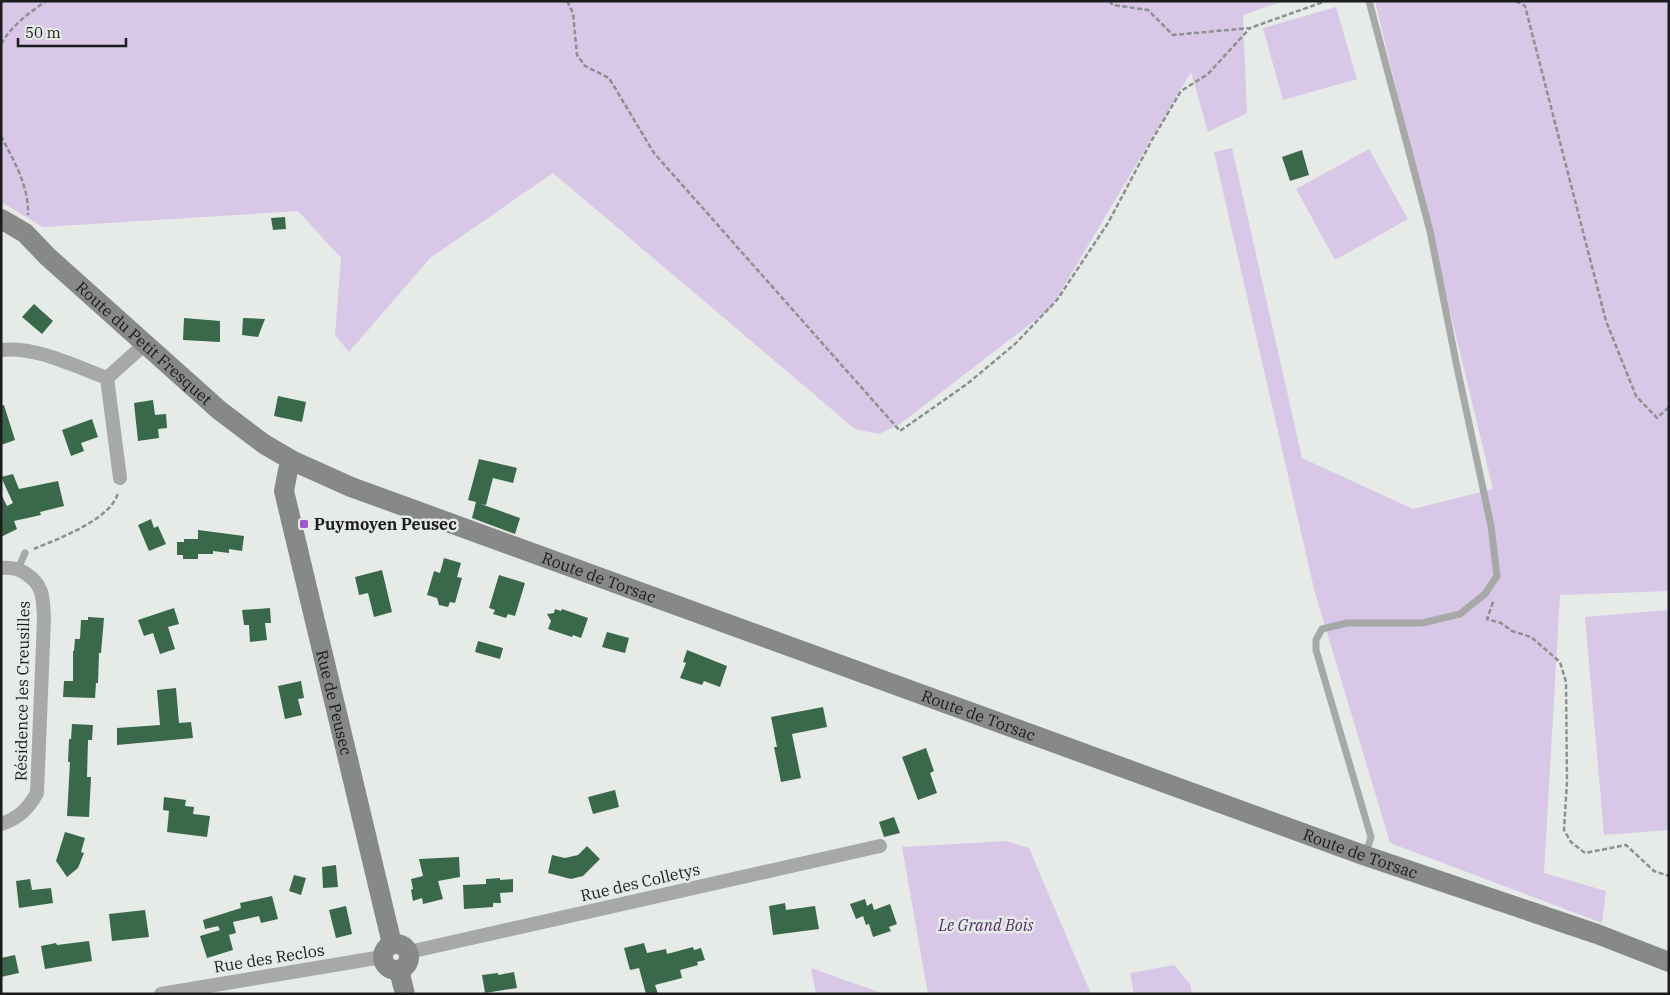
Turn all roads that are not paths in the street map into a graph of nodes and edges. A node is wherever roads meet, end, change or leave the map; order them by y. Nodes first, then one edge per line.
1 (1369, 1) edge
2 (1, 219) edge
3 (145, 344) junction
4 (1, 350) edge
5 (107, 378) junction
6 (293, 461) junction
7 (120, 478) road end
8 (25, 553) road end
9 (1, 568) edge
10 (18, 569) junction
11 (1, 824) edge
12 (880, 846) dead end
13 (1366, 856) junction
14 (394, 951) junction
15 (1669, 962) edge
16 (161, 994) edge
17 (405, 994) edge

1 - 13 lane
2 - 3 street, Route du Petit Fresquet
3 - 5 street
3 - 6 street, Route du Petit Fresquet
4 - 5 street
5 - 7 street
6 - 13 street, Route de Torsac
6 - 14 street, Rue de Peusec
8 - 10 lane
9 - 10 street
10 - 11 street, Résidence les Creusilles
12 - 14 street, Rue des Colletys
13 - 15 street, Route de Torsac
14 - 16 street, Rue des Reclos
14 - 17 street

